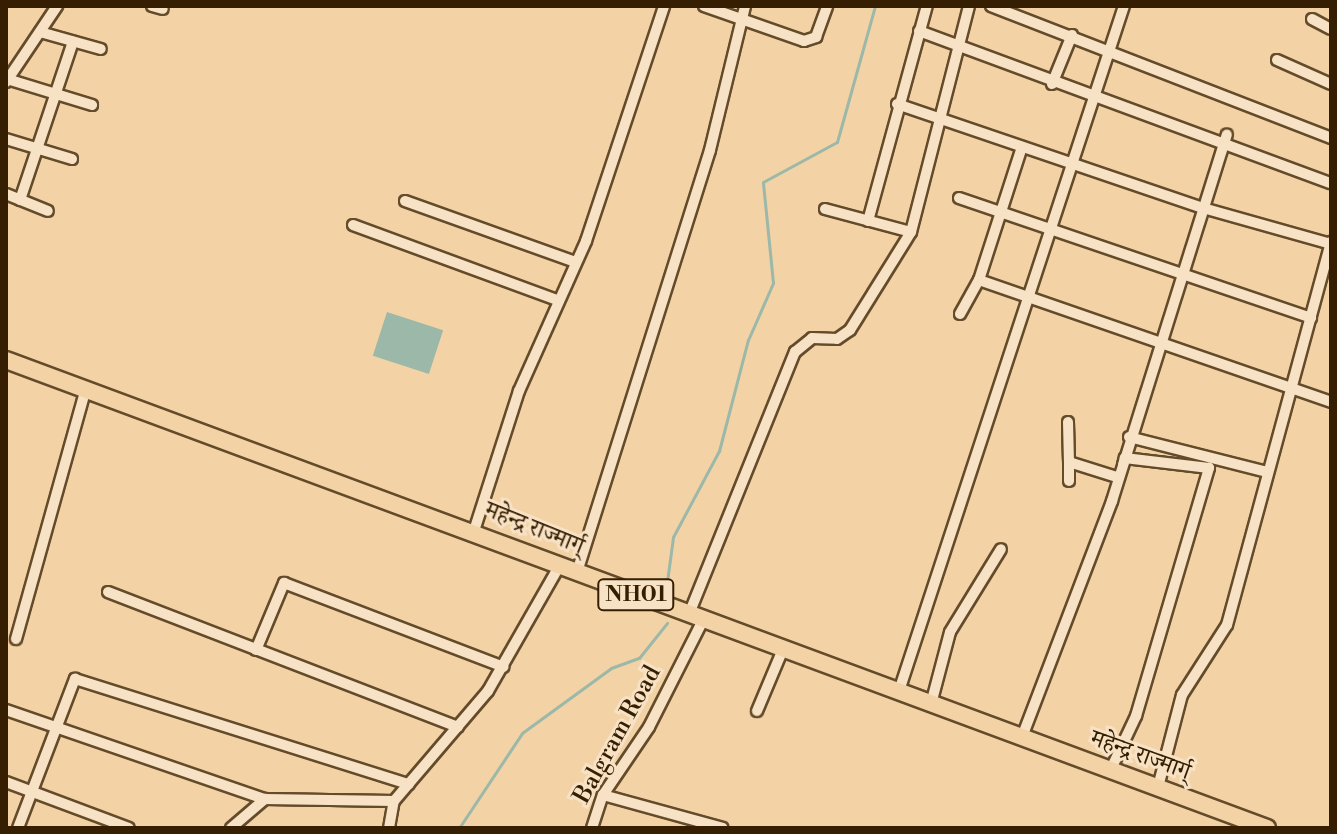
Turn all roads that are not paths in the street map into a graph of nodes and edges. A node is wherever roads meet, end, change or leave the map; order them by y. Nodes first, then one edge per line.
1 (57, 6) edge
2 (664, 6) edge
3 (704, 6) edge
4 (745, 6) edge
5 (827, 6) edge
6 (927, 6) edge
7 (969, 6) edge
8 (991, 6) edge
9 (1124, 6) edge
10 (1312, 19) dead end
11 (741, 20) junction
12 (1331, 29) edge
13 (919, 31) junction
14 (40, 32) junction
15 (1072, 35) junction
16 (73, 42) junction
17 (958, 44) junction
18 (1110, 46) junction
19 (101, 49) dead end
20 (1277, 60) dead end
21 (7, 81) edge
22 (1052, 84) junction
23 (1331, 84) edge
24 (56, 94) junction
25 (1094, 98) junction
26 (897, 104) junction
27 (92, 105) dead end
28 (939, 113) junction
29 (1331, 138) edge
30 (6, 139) edge
31 (1225, 140) junction
32 (1022, 147) junction
33 (37, 148) junction
34 (1071, 158) junction
35 (72, 159) dead end
36 (1331, 183) edge
37 (6, 194) edge
38 (959, 198) dead end
39 (20, 200) junction
40 (405, 201) dead end
41 (1203, 208) junction
42 (825, 209) dead end
43 (48, 211) dead end
44 (1000, 211) junction
45 (868, 221) junction
46 (353, 225) dead end
47 (1049, 226) junction
48 (911, 232) junction
49 (1331, 243) edge
50 (575, 262) junction
51 (1182, 275) junction
52 (979, 280) junction
53 (1027, 294) junction
54 (557, 300) junction
55 (960, 314) dead end
56 (1311, 318) junction
57 (1161, 341) junction
58 (6, 360) edge
59 (1290, 387) junction
60 (86, 389) junction
61 (1331, 402) edge
62 (1068, 422) dead end
63 (1129, 437) junction
64 (1069, 462) junction
65 (1267, 472) junction
66 (1117, 477) junction
67 (1069, 481) dead end
68 (1112, 501) junction
69 (474, 531) junction
70 (1001, 549) dead end
71 (560, 565) junction
72 (577, 572) junction
73 (108, 592) dead end
74 (696, 617) junction
75 (16, 639) dead end
76 (783, 649) junction
77 (256, 650) junction
78 (504, 667) junction
79 (899, 691) junction
80 (931, 704) junction
81 (6, 710) edge
82 (757, 711) dead end
83 (56, 726) junction
84 (458, 727) junction
85 (1022, 737) junction
86 (1110, 771) junction
87 (6, 782) edge
88 (409, 784) junction
89 (1158, 787) junction
90 (32, 792) junction
91 (603, 795) junction
92 (265, 799) junction
93 (394, 801) junction
94 (1225, 821) edge
95 (18, 828) edge
96 (129, 828) edge
97 (231, 828) edge
98 (389, 828) edge
99 (592, 828) edge
100 (723, 828) edge
101 (1267, 828) edge

1 - 14 street
2 - 50 street
3 - 11 street
4 - 11 street
5 - 11 street
6 - 13 street
7 - 17 street, Balgram Road
8 - 15 street
9 - 18 street
10 - 12 street
11 - 72 street
13 - 17 street
13 - 26 street
14 - 16 street
14 - 21 street
15 - 18 street
15 - 22 street
16 - 19 street
16 - 24 street
17 - 22 street
17 - 28 street, Balgram Road
18 - 25 street
18 - 29 street
20 - 23 street
21 - 24 street
22 - 25 street
24 - 27 street
24 - 33 street
25 - 31 street
25 - 34 street
26 - 28 street
26 - 45 street
28 - 32 street
28 - 48 street, Balgram Road
30 - 33 street
31 - 36 street
31 - 41 street
32 - 34 street
32 - 44 street
33 - 35 street
33 - 39 street
34 - 41 street
34 - 47 street
37 - 39 street
38 - 44 street
39 - 43 street
40 - 50 street
41 - 49 street
41 - 51 street
42 - 45 street
44 - 47 street
44 - 52 street
45 - 48 street
46 - 54 street
47 - 51 street
47 - 53 street
48 - 74 street, Balgram Road
49 - 56 street
50 - 54 street
51 - 56 street
51 - 57 street
52 - 53 street
52 - 55 street
53 - 57 street
53 - 79 street
54 - 69 street
56 - 59 street
57 - 59 street
57 - 63 street
58 - 60 highway, महेन्द्र राज्मार्ग् / NH01
59 - 61 street
59 - 65 street
60 - 69 highway, महेन्द्र राज्मार्ग् / NH01
60 - 75 street
62 - 64 street
63 - 65 street
63 - 66 street
64 - 66 street
64 - 67 street
65 - 89 street
66 - 68 street
68 - 85 street
68 - 86 street
69 - 71 highway, महेन्द्र राज्मार्ग् / NH01
70 - 80 street
71 - 72 highway, महेन्द्र राज्मार्ग् / NH01
71 - 78 street
72 - 74 highway, महेन्द्र राज्मार्ग् / NH01
73 - 77 street
74 - 76 highway, महेन्द्र राज्मार्ग् / NH01
74 - 91 street, Balgram Road
76 - 79 highway, महेन्द्र राज्मार्ग् / NH01
76 - 82 street
77 - 78 street
77 - 84 street
78 - 84 street
79 - 80 highway, महेन्द्र राज्मार्ग् / NH01
80 - 85 highway, महेन्द्र राज्मार्ग् / NH01
81 - 83 street
83 - 88 street
83 - 90 street
83 - 92 street
84 - 88 street
85 - 86 highway, महेन्द्र राज्मार्ग् / NH01
86 - 89 highway, महेन्द्र राज्मार्ग् / NH01
87 - 90 street
88 - 93 street
89 - 94 highway, महेन्द्र राज्मार्ग् / NH01
90 - 95 street
90 - 96 street
91 - 99 street, Balgram Road
91 - 100 street
92 - 93 street
92 - 97 street
93 - 98 street
94 - 101 highway, महेन्द्र राज्मार्ग् / NH01

